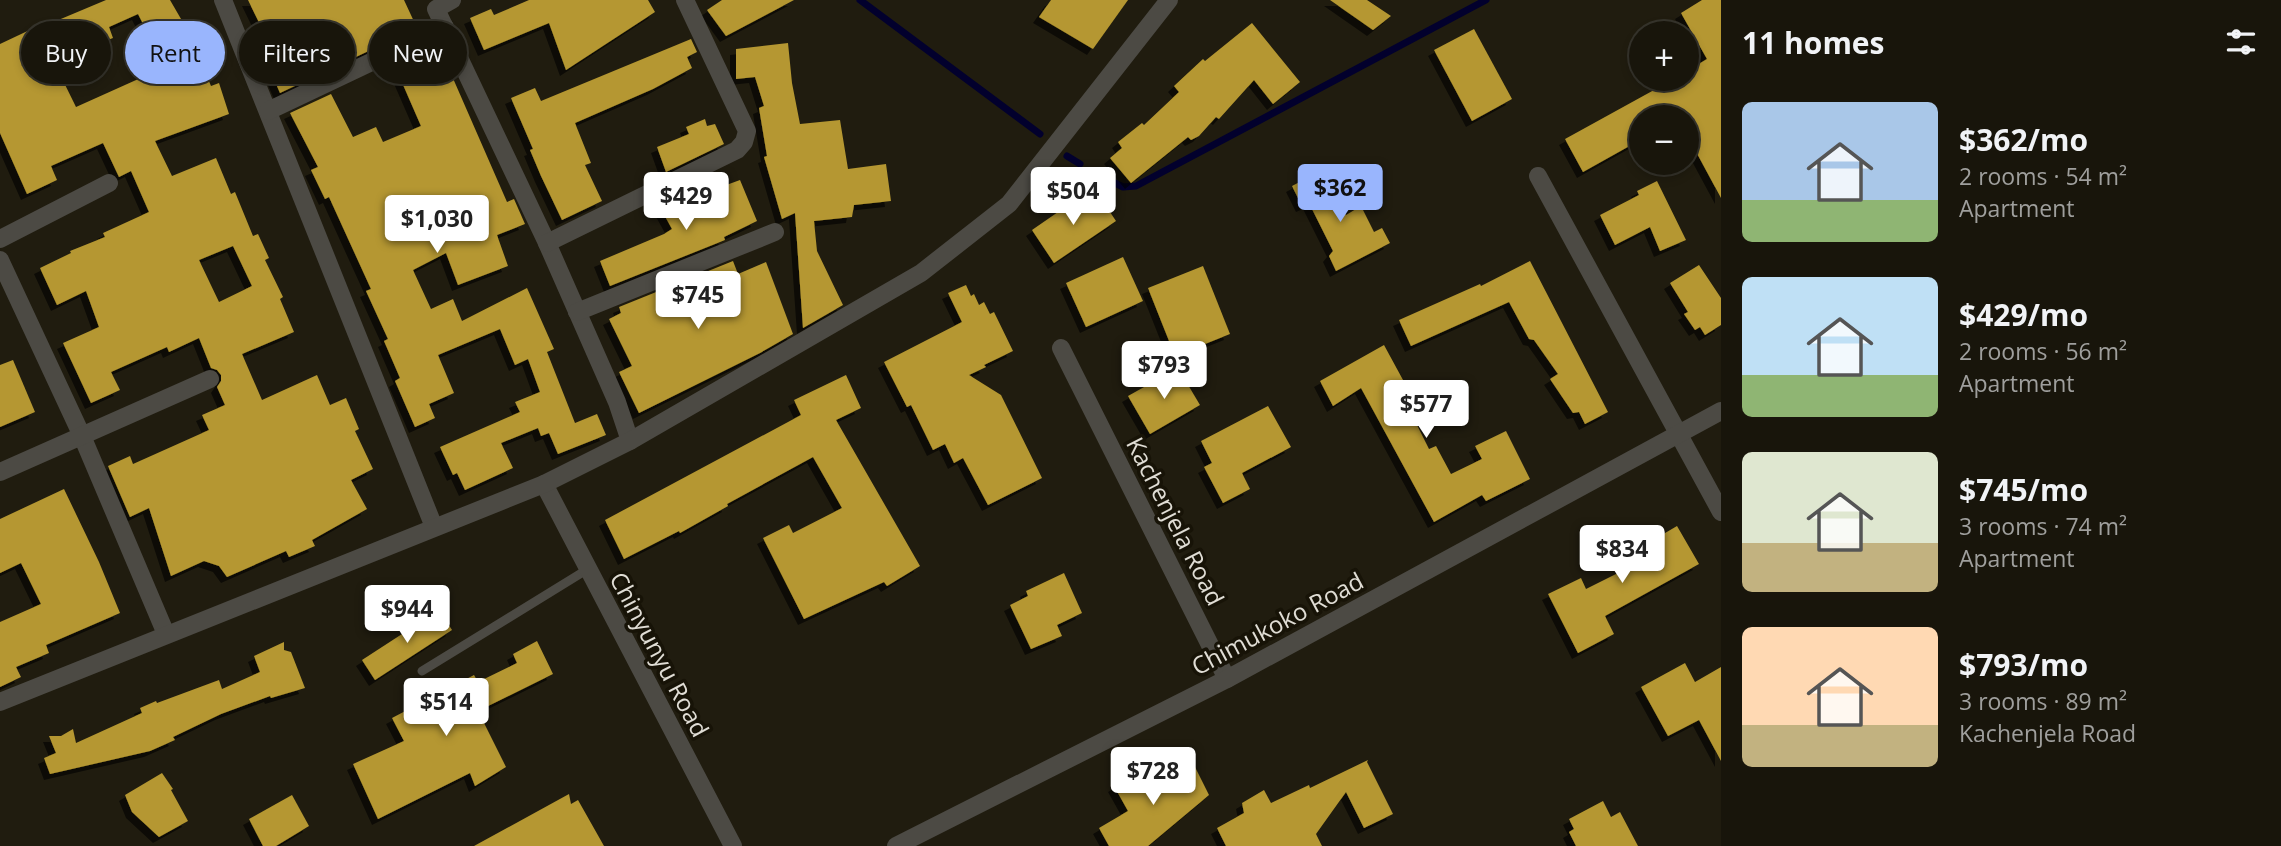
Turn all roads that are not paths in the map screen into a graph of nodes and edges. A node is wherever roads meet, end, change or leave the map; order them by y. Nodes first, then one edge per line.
1 (223, 0) edge
2 (685, 0) edge
3 (1169, 0) edge
4 (440, 3) edge
5 (444, 21) edge
6 (369, 63) edge
7 (467, 74) edge
8 (268, 111) junction
9 (1538, 176) dead end
10 (109, 183) dead end
11 (775, 232) dead end
12 (0, 239) edge
13 (547, 243) junction
14 (0, 260) edge
15 (577, 312) junction
16 (1061, 348) dead end
17 (209, 379) dead end
18 (1721, 411) edge
19 (1677, 434) junction
20 (82, 436) junction
21 (631, 441) junction
22 (0, 472) edge
23 (544, 484) junction
24 (1721, 512) edge
25 (434, 527) junction
26 (588, 569) junction
27 (166, 634) junction
28 (422, 671) dead end
29 (1227, 679) junction
30 (0, 702) edge
31 (733, 846) edge
32 (896, 846) edge

1 - 8 street
2 - 13 street
3 - 21 street
4 - 5 street
6 - 8 street
7 - 13 street
8 - 25 street
9 - 19 street
10 - 12 street
11 - 15 street
13 - 15 street
14 - 20 street
15 - 21 street
16 - 29 street, Kachenjela Road
17 - 20 street
18 - 19 street, Chimukoko Road
19 - 24 street
19 - 29 street, Chimukoko Road
20 - 22 street
20 - 27 street
21 - 23 street
23 - 25 street
23 - 26 street, Chinyunyu Road
25 - 27 street
26 - 28 lane
26 - 31 street, Chinyunyu Road
27 - 30 street
29 - 32 street, Chimukoko Road

